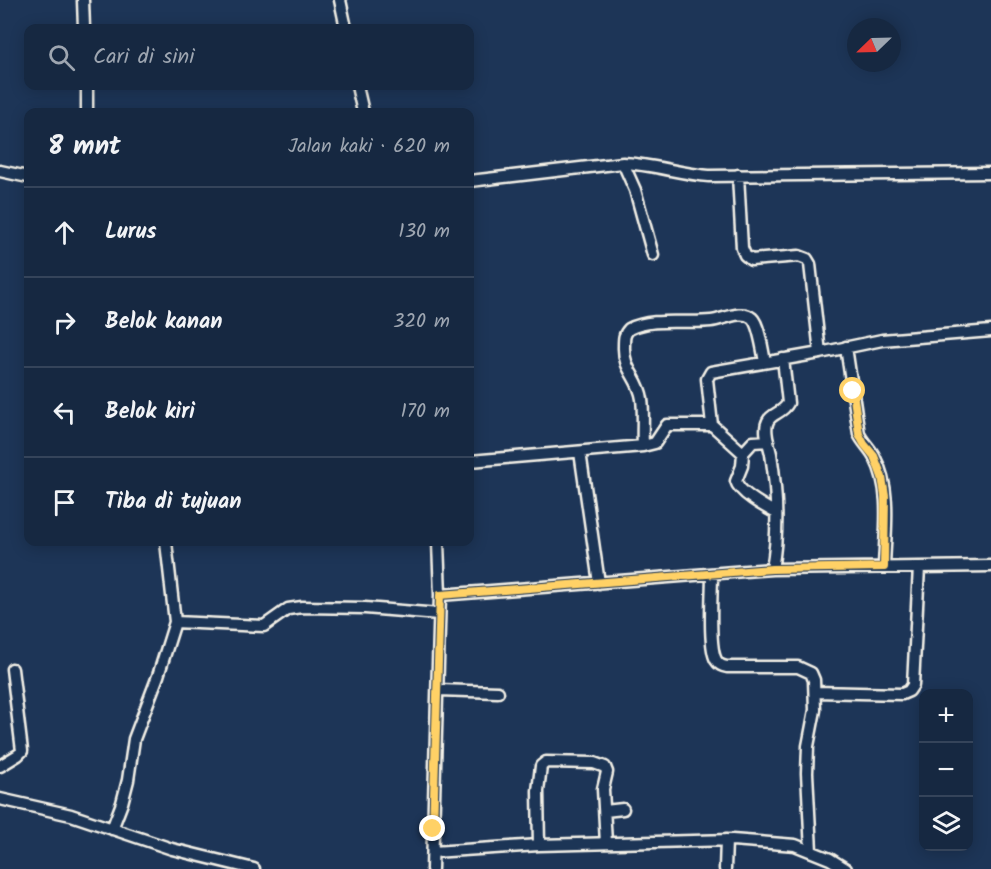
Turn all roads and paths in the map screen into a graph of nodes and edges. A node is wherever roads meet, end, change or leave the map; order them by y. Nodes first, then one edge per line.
1 (82, 0) edge
2 (340, 0) edge
3 (84, 24) edge
4 (345, 24) edge
5 (87, 90) edge
6 (358, 90) edge
7 (87, 108) edge
8 (362, 108) edge
9 (623, 163) junction
10 (0, 171) edge
11 (991, 173) edge
12 (738, 175) junction
13 (24, 176) edge
14 (474, 181) edge
15 (653, 255) dead end
16 (991, 331) edge
17 (846, 347) junction
18 (820, 353) junction
19 (783, 359) junction
20 (765, 362) junction
21 (712, 425) junction
22 (768, 441) junction
23 (643, 446) junction
24 (580, 452) junction
25 (743, 453) junction
26 (474, 461) edge
27 (776, 513) junction
28 (166, 546) edge
29 (438, 546) edge
30 (991, 566) edge
31 (884, 567) junction
32 (919, 567) junction
33 (772, 569) junction
34 (712, 574) junction
35 (599, 583) junction
36 (440, 595) junction
37 (439, 614) junction
38 (175, 622) junction
39 (12, 669) dead end
40 (438, 690) junction
41 (498, 692) dead end
42 (815, 692) junction
43 (0, 766) edge
44 (0, 799) edge
45 (622, 809) dead end
46 (605, 811) junction
47 (112, 830) junction
48 (726, 840) junction
49 (606, 843) junction
50 (539, 845) junction
51 (811, 851) junction
52 (433, 852) junction
53 (254, 869) edge
54 (432, 869) edge
55 (725, 869) edge
56 (846, 869) edge

1 - 3 street
2 - 4 street
5 - 7 street
6 - 8 street
9 - 12 street
9 - 14 street
9 - 15 street
10 - 13 street
11 - 12 street
12 - 18 street
16 - 17 street
17 - 18 street
17 - 31 street
18 - 19 street
19 - 20 street
19 - 22 street
20 - 21 street
20 - 23 street
21 - 23 street
21 - 25 street
22 - 25 street
22 - 27 street
23 - 24 street
24 - 26 street
24 - 35 street
25 - 27 street
27 - 33 street
28 - 38 street
29 - 36 street
30 - 32 street
31 - 32 street
31 - 33 street
32 - 42 street
33 - 34 street
34 - 35 street
34 - 42 street
35 - 36 street
36 - 37 street
37 - 38 street
37 - 40 street
38 - 47 street
39 - 43 street
40 - 41 street
40 - 52 street
42 - 51 street
44 - 47 street
45 - 46 street
46 - 49 street
46 - 50 street
47 - 53 street
48 - 49 street
48 - 51 street
48 - 55 street
49 - 50 street
50 - 52 street
51 - 56 street
52 - 54 street

